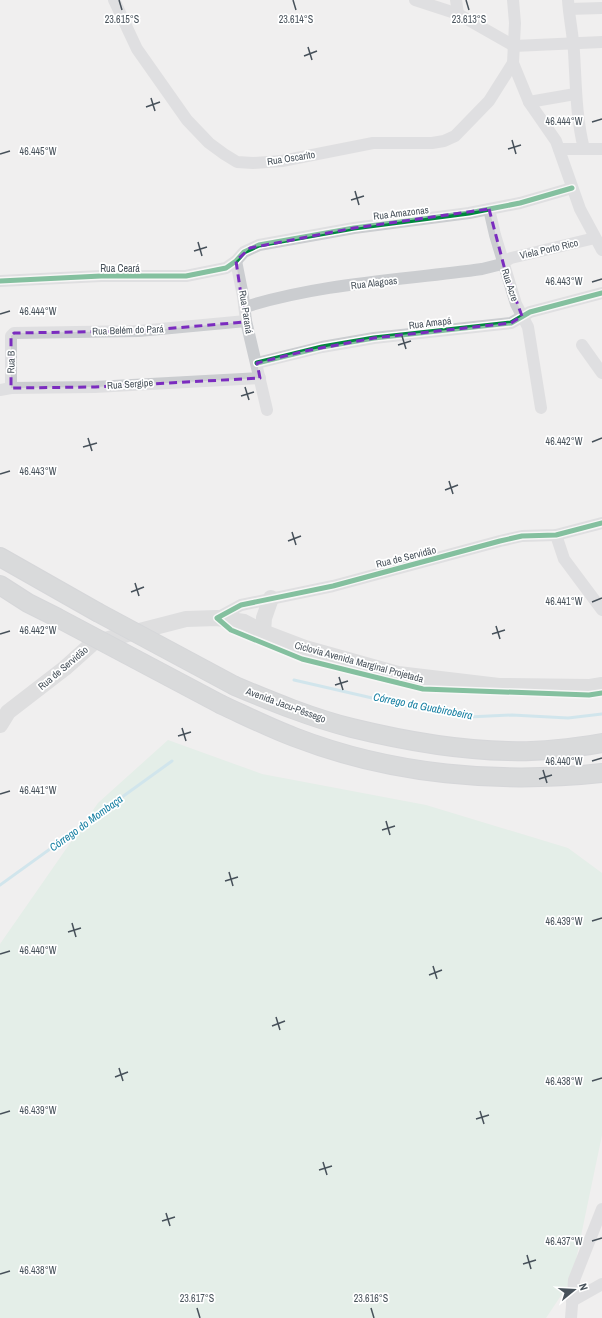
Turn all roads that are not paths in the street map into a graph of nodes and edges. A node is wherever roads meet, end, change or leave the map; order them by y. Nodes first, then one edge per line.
1 (114, 0) edge
2 (415, 0) edge
3 (456, 0) edge
4 (513, 0) edge
5 (568, 4) edge
6 (602, 8) edge
7 (458, 14) junction
8 (573, 42) junction
9 (602, 42) edge
10 (514, 46) junction
11 (513, 63) junction
12 (575, 94) junction
13 (529, 102) junction
14 (559, 149) junction
15 (584, 149) junction
16 (602, 149) edge
17 (572, 188) junction
18 (489, 209) junction
19 (595, 238) junction
20 (602, 250) edge
21 (236, 261) junction
22 (503, 262) junction
23 (0, 281) edge
24 (602, 293) edge
25 (245, 307) junction
26 (522, 316) junction
27 (246, 321) junction
28 (11, 336) joint
29 (582, 345) dead end
30 (257, 363) junction
31 (602, 374) edge
32 (260, 378) junction
33 (5, 389) edge
34 (541, 408) dead end
35 (267, 410) dead end
36 (602, 523) edge
37 (556, 535) junction
38 (0, 557) edge
39 (0, 585) edge
40 (271, 598) junction
41 (602, 610) edge
42 (217, 618) junction
43 (263, 632) junction
44 (602, 685) edge
45 (0, 725) edge
46 (602, 743) edge
47 (602, 773) edge
48 (602, 1208) edge
49 (602, 1284) edge
50 (572, 1300) junction
51 (571, 1318) edge

1 - 11 street, Rua Oscarito
2 - 7 street
3 - 7 street
4 - 10 street
5 - 6 street
5 - 8 street
7 - 10 street
8 - 9 street
8 - 10 street
8 - 12 street
10 - 11 street
11 - 13 street
12 - 13 street
12 - 15 street
13 - 14 street
14 - 15 street
14 - 17 street
15 - 16 street
17 - 18 street, Rua Amazonas
17 - 19 street
18 - 21 street, Rua Amazonas
18 - 22 street, Rua Acre
19 - 20 street
19 - 22 street, Viela Porto Rico
21 - 23 street, Rua Ceará
21 - 25 street, Rua Paraná
22 - 25 street, Rua Alagoas
22 - 26 street, Rua Acre
24 - 26 street, Rua Amapá
25 - 27 street, Rua Paraná
26 - 30 street, Rua Amapá
26 - 34 street, Rua Acre
27 - 28 street, Rua Belém do Pará
27 - 30 street, Rua Paraná
28 - 33 street, Rua B
29 - 31 street
30 - 32 street, Rua Paraná
32 - 33 street, Rua Sergipe
32 - 35 street, Rua Paraná
36 - 37 street, Rua de Servidão
37 - 40 street, Rua de Servidão
37 - 41 street
38 - 46 highway, Avenida Jacu-Pêssego, bridge
39 - 47 highway, bridge
40 - 42 street, Rua de Servidão
40 - 43 main road
42 - 43 main road
42 - 45 main road, Rua de Servidão
43 - 44 main road
48 - 50 street
49 - 50 street
50 - 51 street

